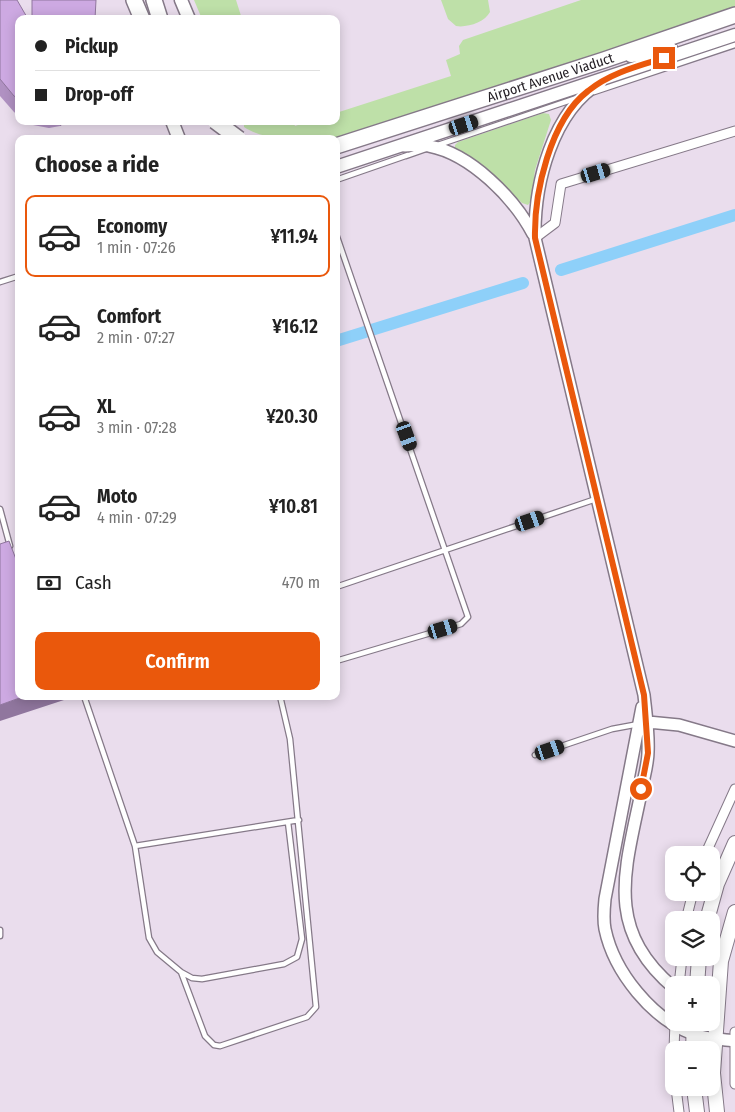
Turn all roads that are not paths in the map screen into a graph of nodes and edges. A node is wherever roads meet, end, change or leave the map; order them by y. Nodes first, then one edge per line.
1 (128, 0) edge
2 (134, 0) edge
3 (154, 0) edge
4 (181, 0) edge
5 (133, 15) edge
6 (140, 15) edge
7 (159, 15) edge
8 (187, 15) edge
9 (735, 15) edge
10 (735, 35) edge
11 (713, 42) junction
12 (735, 45) edge
13 (604, 60) junction
14 (616, 74) junction
15 (581, 97) junction
16 (220, 125) edge
17 (446, 131) junction
18 (735, 131) edge
19 (233, 135) edge
20 (340, 145) edge
21 (430, 146) junction
22 (402, 151) junction
23 (340, 166) edge
24 (340, 178) edge
25 (535, 238) junction
26 (340, 246) edge
27 (15, 277) edge
28 (0, 282) edge
29 (597, 498) junction
30 (0, 509) edge
31 (12, 550) edge
32 (445, 550) junction
33 (340, 586) edge
34 (340, 660) edge
35 (85, 700) edge
36 (281, 700) edge
37 (643, 723) junction
38 (735, 741) edge
39 (535, 755) dead end
40 (735, 789) edge
41 (299, 820) junction
42 (288, 822) junction
43 (735, 843) edge
44 (135, 846) junction
45 (709, 846) edge
46 (710, 911) edge
47 (735, 912) edge
48 (0, 930) edge
49 (0, 936) edge
50 (181, 972) junction
51 (719, 976) edge
52 (665, 980) edge
53 (665, 1016) edge
54 (713, 1031) edge
55 (720, 1031) edge
56 (735, 1032) edge
57 (735, 1041) edge
58 (735, 1084) edge
59 (677, 1096) edge
60 (695, 1096) edge
61 (679, 1112) edge
62 (697, 1112) edge
63 (717, 1112) edge

1 - 5 main road
2 - 6 highway
3 - 7 highway
4 - 8 main road
9 - 13 highway, Airport Avenue Viaduct
10 - 11 main road
11 - 13 main road
11 - 14 main road
12 - 15 lane
13 - 20 highway, Airport Avenue Viaduct
14 - 15 street
14 - 17 main road
15 - 21 lane
15 - 25 street
16 - 19 highway, bridge
17 - 21 lane
17 - 22 main road
18 - 25 street
21 - 22 street
21 - 25 street
22 - 23 main road
22 - 24 lane
25 - 29 street
26 - 32 lane
27 - 28 lane
29 - 32 lane
29 - 37 street
30 - 31 lane
32 - 33 lane
32 - 34 lane
35 - 44 lane
36 - 41 lane
37 - 38 street
37 - 39 lane
37 - 52 street
37 - 53 street
40 - 45 street
41 - 42 lane
41 - 50 lane
42 - 44 lane
42 - 50 lane
43 - 46 main road
44 - 50 lane
47 - 51 main road
48 - 49 lane
54 - 63 main road
55 - 57 street
56 - 57 street
57 - 58 street
59 - 61 street
60 - 62 main road

